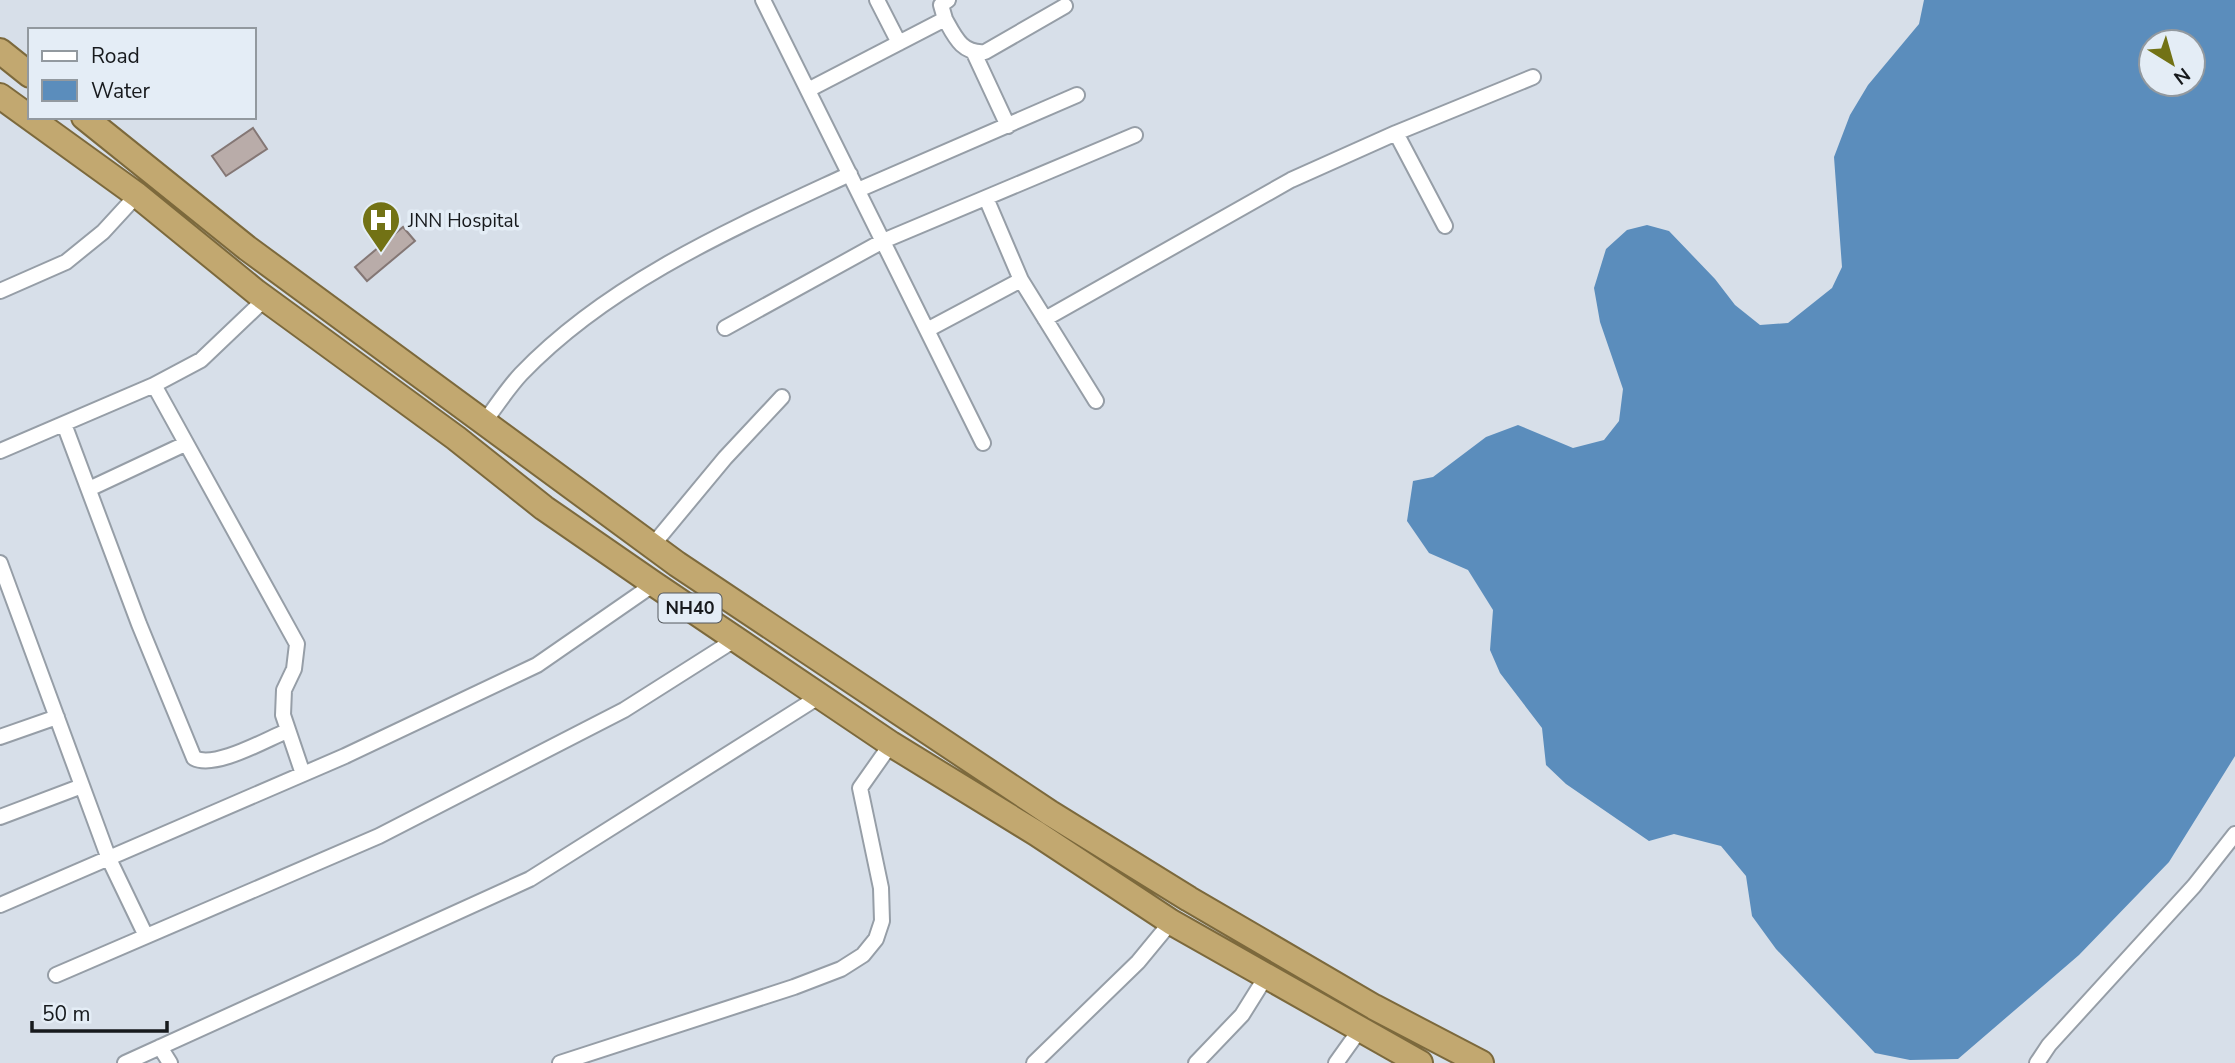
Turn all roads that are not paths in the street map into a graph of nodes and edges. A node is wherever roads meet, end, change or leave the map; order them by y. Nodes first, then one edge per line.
1 (877, 0) edge
2 (948, 0) edge
3 (767, 1) edge
4 (1065, 6) dead end
5 (946, 19) junction
6 (899, 43) junction
7 (0, 51) edge
8 (974, 53) junction
9 (28, 73) edge
10 (1533, 77) dead end
11 (808, 90) junction
12 (1077, 94) dead end
13 (0, 96) edge
14 (27, 110) edge
15 (39, 119) edge
16 (87, 119) edge
17 (1008, 126) junction
18 (1396, 133) junction
19 (1135, 135) dead end
20 (850, 174) junction
21 (858, 190) junction
22 (137, 195) junction
23 (986, 198) junction
24 (1445, 226) dead end
25 (883, 241) junction
26 (276, 269) junction
27 (1021, 280) junction
28 (0, 291) edge
29 (261, 295) junction
30 (1045, 319) junction
31 (725, 328) dead end
32 (927, 330) junction
33 (154, 385) junction
34 (782, 397) dead end
35 (1096, 401) dead end
36 (480, 417) junction
37 (64, 424) junction
38 (456, 438) junction
39 (983, 443) dead end
40 (186, 444) junction
41 (0, 451) edge
42 (89, 489) junction
43 (652, 546) junction
44 (0, 563) edge
45 (654, 584) junction
46 (736, 639) junction
47 (820, 696) junction
48 (57, 717) junction
49 (287, 731) junction
50 (0, 737) edge
51 (891, 744) junction
52 (303, 774) junction
53 (82, 786) junction
54 (0, 817) edge
55 (2235, 834) edge
56 (109, 859) junction
57 (0, 905) edge
58 (1171, 922) junction
59 (146, 936) junction
60 (55, 975) dead end
61 (1267, 975) junction
62 (1361, 1028) junction
63 (160, 1047) junction
64 (1203, 1061) edge
65 (125, 1063) edge
66 (170, 1063) edge
67 (560, 1063) edge
68 (1034, 1063) edge
69 (1336, 1063) edge
70 (1420, 1063) edge
71 (1481, 1063) edge
72 (2037, 1063) edge

1 - 6 street
2 - 5 street
3 - 11 street
4 - 8 street
5 - 6 street
5 - 8 street
6 - 11 street
7 - 9 highway
8 - 17 street
10 - 18 street
11 - 20 street
12 - 17 street
13 - 14 highway, NH40
15 - 22 highway, NH40
16 - 26 highway, NH40
17 - 21 street
18 - 24 street
18 - 30 street
19 - 23 street
20 - 21 street
20 - 36 street
21 - 25 street
22 - 28 street
22 - 29 highway, NH40
23 - 25 street
23 - 27 street
25 - 31 street
25 - 32 street
26 - 29 highway
26 - 36 highway, NH40
27 - 30 street
27 - 32 street
29 - 33 street
29 - 38 highway, NH40
30 - 35 street
32 - 39 street
33 - 37 street
33 - 40 street
34 - 43 street
36 - 38 highway
36 - 43 highway, NH40
37 - 41 street
37 - 42 street
38 - 45 highway, NH40
40 - 42 street
40 - 49 street
42 - 49 street
43 - 71 highway, NH40
44 - 48 street
45 - 46 highway, NH40
45 - 52 street
46 - 47 highway, NH40
46 - 59 street
47 - 51 highway, NH40
47 - 63 street
48 - 50 street
48 - 53 street
49 - 52 street
51 - 58 highway, NH40
51 - 67 street
52 - 56 street
53 - 54 street
53 - 56 street
55 - 72 street
56 - 57 street
56 - 59 street
58 - 61 highway, NH40
58 - 68 street
59 - 60 street
61 - 62 highway, NH40
61 - 64 street
62 - 69 street
62 - 70 highway, NH40
63 - 65 street
63 - 66 street

